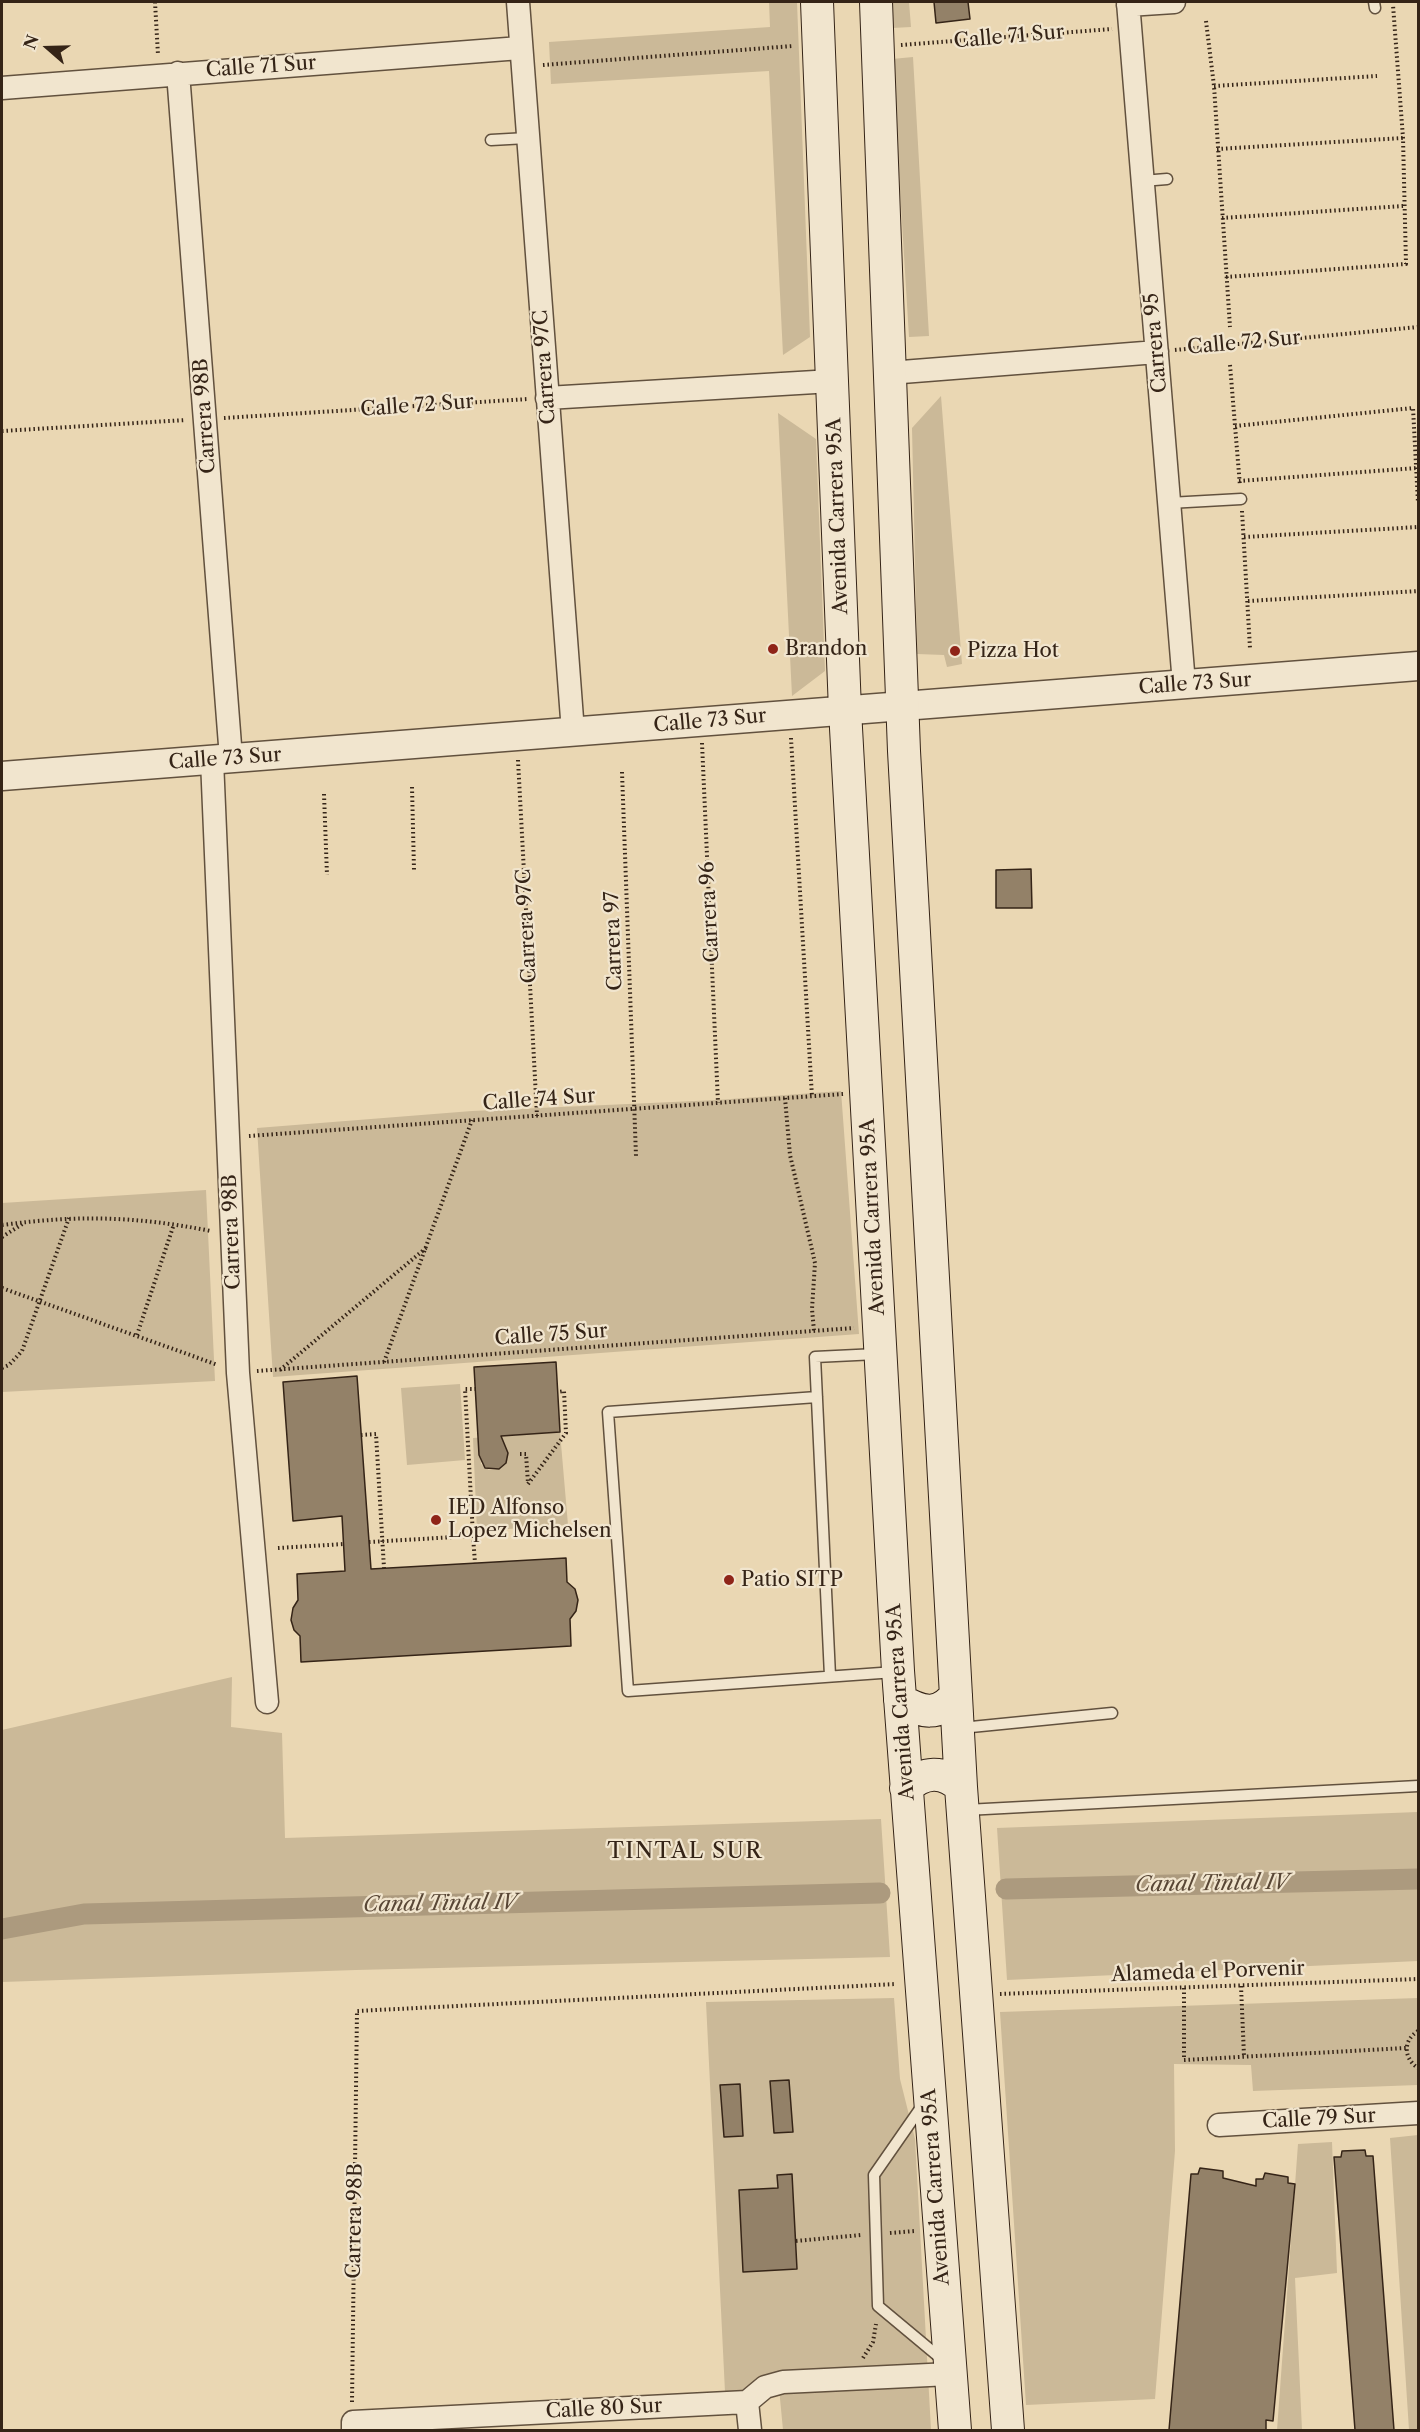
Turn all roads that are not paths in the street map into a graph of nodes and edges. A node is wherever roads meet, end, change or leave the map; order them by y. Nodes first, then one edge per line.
1 (518, 2) edge
2 (818, 2) edge
3 (876, 2) edge
4 (1174, 2) edge
5 (1128, 11) edge
6 (521, 57) junction
7 (169, 73) junction
8 (2, 88) edge
9 (527, 138) junction
10 (491, 140) dead end
11 (1167, 179) dead end
12 (1142, 181) junction
13 (1156, 351) junction
14 (889, 373) junction
15 (832, 381) junction
16 (547, 398) junction
17 (1241, 499) dead end
18 (1169, 503) junction
19 (1419, 666) edge
20 (1184, 684) junction
21 (901, 706) junction
22 (845, 710) junction
23 (573, 732) junction
24 (221, 759) junction
25 (2, 776) edge
26 (881, 1354) junction
27 (817, 1397) junction
28 (830, 1676) junction
29 (899, 1686) junction
30 (956, 1695) junction
31 (267, 1702) dead end
32 (1112, 1713) dead end
33 (958, 1728) junction
34 (1419, 1786) edge
35 (906, 1788) junction
36 (962, 1799) junction
37 (929, 2095) junction
38 (1419, 2113) edge
39 (1219, 2125) dead end
40 (950, 2369) junction
41 (747, 2402) junction
42 (353, 2426) edge
43 (750, 2430) edge
44 (955, 2430) edge
45 (1008, 2430) edge

1 - 6 street, Carrera 97C
2 - 15 main road, Avenida Carrera 95A
3 - 14 main road
4 - 5 street
5 - 12 street, Carrera 95
6 - 7 street, Calle 71 Sur
6 - 9 street, Carrera 97C
7 - 8 street, Calle 71 Sur
7 - 24 street, Carrera 98B
9 - 10 lane
9 - 16 street, Carrera 97C
11 - 12 lane
12 - 13 street, Carrera 95
13 - 14 street
13 - 18 street, Carrera 95
14 - 21 main road
15 - 16 street
15 - 22 main road, Avenida Carrera 95A
16 - 23 street, Carrera 97C
17 - 18 lane
18 - 20 street, Carrera 95
19 - 20 street, Calle 73 Sur
20 - 21 street, Calle 73 Sur
21 - 22 street, Calle 73 Sur
21 - 30 main road
22 - 23 street, Calle 73 Sur
22 - 26 main road, Avenida Carrera 95A
23 - 24 street, Calle 73 Sur
24 - 25 street, Calle 73 Sur
24 - 31 street, Carrera 98B
26 - 27 lane
26 - 29 main road, Avenida Carrera 95A
27 - 28 lane
27 - 28 lane
28 - 29 lane
29 - 30 main road
29 - 35 main road, Avenida Carrera 95A
30 - 33 main road
32 - 33 lane
33 - 36 main road
34 - 36 lane
35 - 36 main road
35 - 37 main road, Avenida Carrera 95A
36 - 45 main road
37 - 40 main road, Avenida Carrera 95A
37 - 40 lane
38 - 39 street, Calle 79 Sur
40 - 41 street
40 - 44 main road, Avenida Carrera 95A
41 - 42 street, Calle 80 Sur
41 - 43 street

